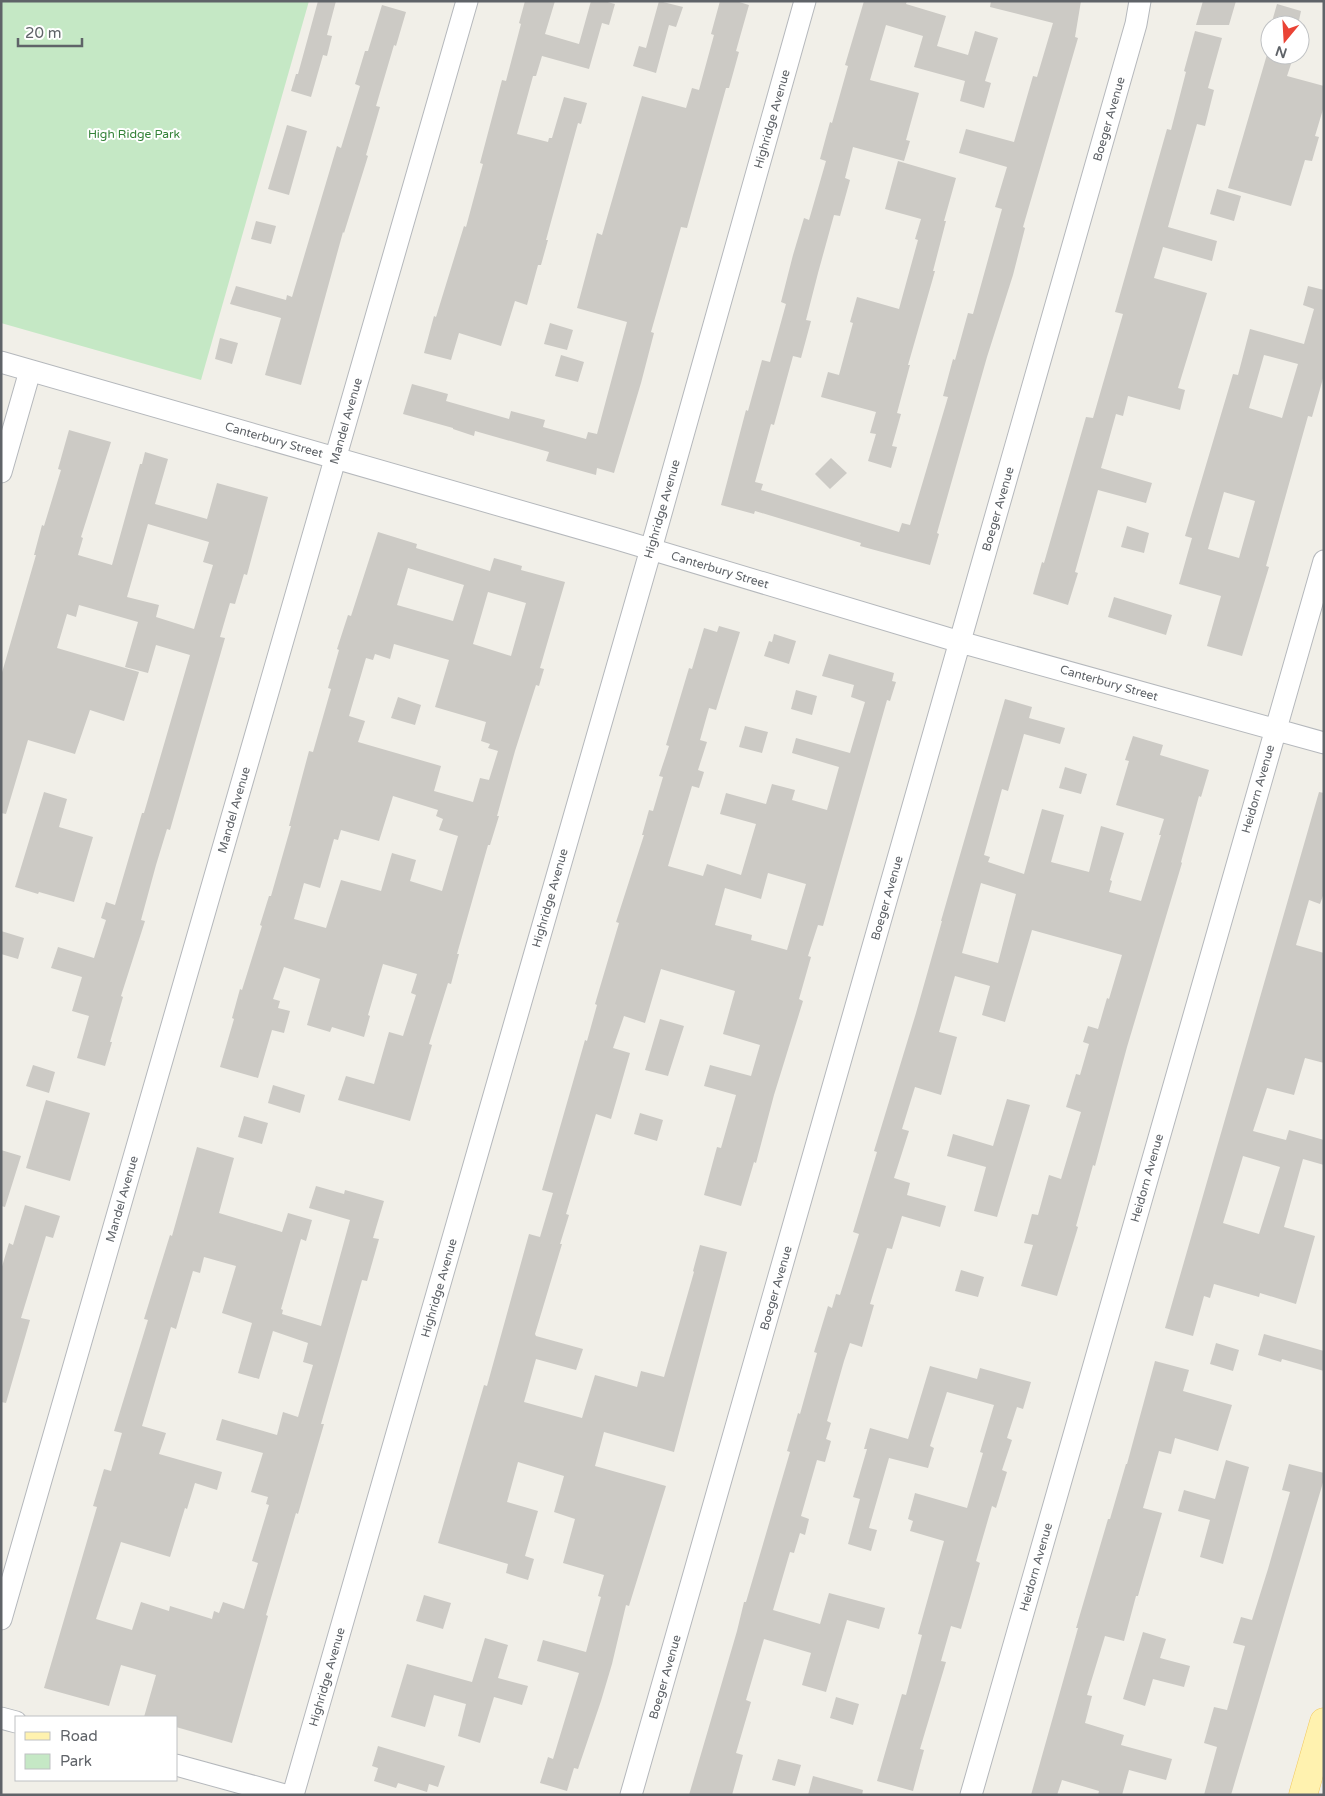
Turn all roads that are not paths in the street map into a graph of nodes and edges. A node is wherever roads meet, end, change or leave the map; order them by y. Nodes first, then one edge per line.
1 (467, 1) edge
2 (805, 1) edge
3 (1140, 1) edge
4 (1, 362) edge
5 (30, 371) junction
6 (336, 458) junction
7 (1, 472) edge
8 (651, 549) junction
9 (1324, 562) edge
10 (960, 642) junction
11 (1275, 729) junction
12 (1324, 744) edge
13 (1, 1619) edge
14 (1, 1718) edge
15 (15, 1722) edge
16 (1324, 1722) edge
17 (178, 1766) edge
18 (285, 1795) edge
19 (293, 1795) edge
20 (631, 1795) edge
21 (971, 1795) edge
22 (1303, 1795) edge

1 - 6 street, Mandel Avenue
2 - 8 street, Highridge Avenue
3 - 10 street, Boeger Avenue
4 - 5 street, Canterbury Street
5 - 6 street, Canterbury Street
5 - 7 street
6 - 8 street, Canterbury Street
6 - 13 street, Mandel Avenue
8 - 10 street, Canterbury Street
8 - 19 street, Highridge Avenue
9 - 11 street, Heidorn Avenue
10 - 11 street, Canterbury Street
10 - 20 street, Boeger Avenue
11 - 12 street, Canterbury Street
11 - 21 street, Heidorn Avenue
14 - 15 street
16 - 22 main road
17 - 18 street

